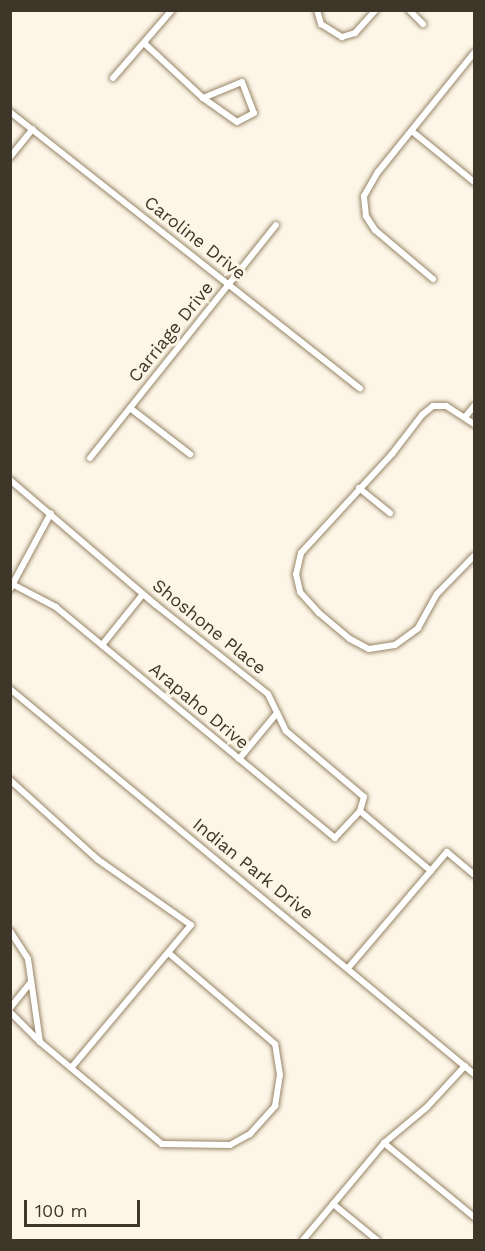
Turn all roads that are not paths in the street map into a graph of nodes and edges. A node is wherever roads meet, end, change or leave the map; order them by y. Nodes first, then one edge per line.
1 (172, 10) edge
2 (317, 10) edge
3 (376, 10) edge
4 (409, 10) edge
5 (423, 24) dead end
6 (144, 42) junction
7 (474, 53) edge
8 (113, 78) dead end
9 (203, 98) junction
10 (10, 112) edge
11 (33, 129) junction
12 (413, 132) junction
13 (10, 157) edge
14 (474, 182) edge
15 (276, 225) dead end
16 (433, 279) dead end
17 (229, 284) junction
18 (360, 388) dead end
19 (474, 406) edge
20 (130, 408) junction
21 (466, 416) junction
22 (474, 424) edge
23 (190, 454) dead end
24 (90, 458) dead end
25 (10, 480) edge
26 (358, 488) junction
27 (51, 513) junction
28 (390, 513) dead end
29 (474, 556) edge
30 (11, 586) edge
31 (143, 594) junction
32 (102, 645) junction
33 (10, 689) edge
34 (277, 713) junction
35 (239, 759) junction
36 (10, 780) edge
37 (360, 811) junction
38 (431, 871) junction
39 (474, 875) edge
40 (10, 931) edge
41 (169, 953) junction
42 (349, 967) junction
43 (30, 982) junction
44 (10, 1008) edge
45 (10, 1012) edge
46 (40, 1042) junction
47 (465, 1066) junction
48 (72, 1067) junction
49 (474, 1074) edge
50 (384, 1143) junction
51 (333, 1204) junction
52 (474, 1217) edge
53 (303, 1240) edge
54 (377, 1240) edge

1 - 6 street
2 - 3 street
4 - 5 street
6 - 8 street
6 - 9 street
7 - 12 street
9 - 9 street
10 - 11 street, Caroline Drive
11 - 13 street
11 - 17 street, Caroline Drive
12 - 14 street
12 - 16 street
15 - 17 street, Carriage Drive
17 - 18 street, Caroline Drive
17 - 20 street, Carriage Drive
19 - 21 street
20 - 23 street
20 - 24 street, Carriage Drive
21 - 22 street
21 - 26 street
25 - 27 street, Shoshone Place
26 - 28 street
26 - 29 street
27 - 30 street
27 - 31 street, Shoshone Place
30 - 32 street, Arapaho Drive
31 - 32 street
31 - 34 street, Shoshone Place
32 - 35 street, Arapaho Drive
33 - 42 street, Indian Park Drive
34 - 35 street
34 - 37 street, Shoshone Place
35 - 37 street, Arapaho Drive
36 - 41 street
37 - 38 street
38 - 39 street
38 - 42 street
40 - 43 street
41 - 48 street
41 - 48 street
42 - 47 street, Indian Park Drive
43 - 44 street
43 - 46 street
45 - 46 street
46 - 48 street
47 - 49 street, Indian Park Drive
47 - 50 street
50 - 51 street
50 - 52 street
51 - 53 street
51 - 54 street

